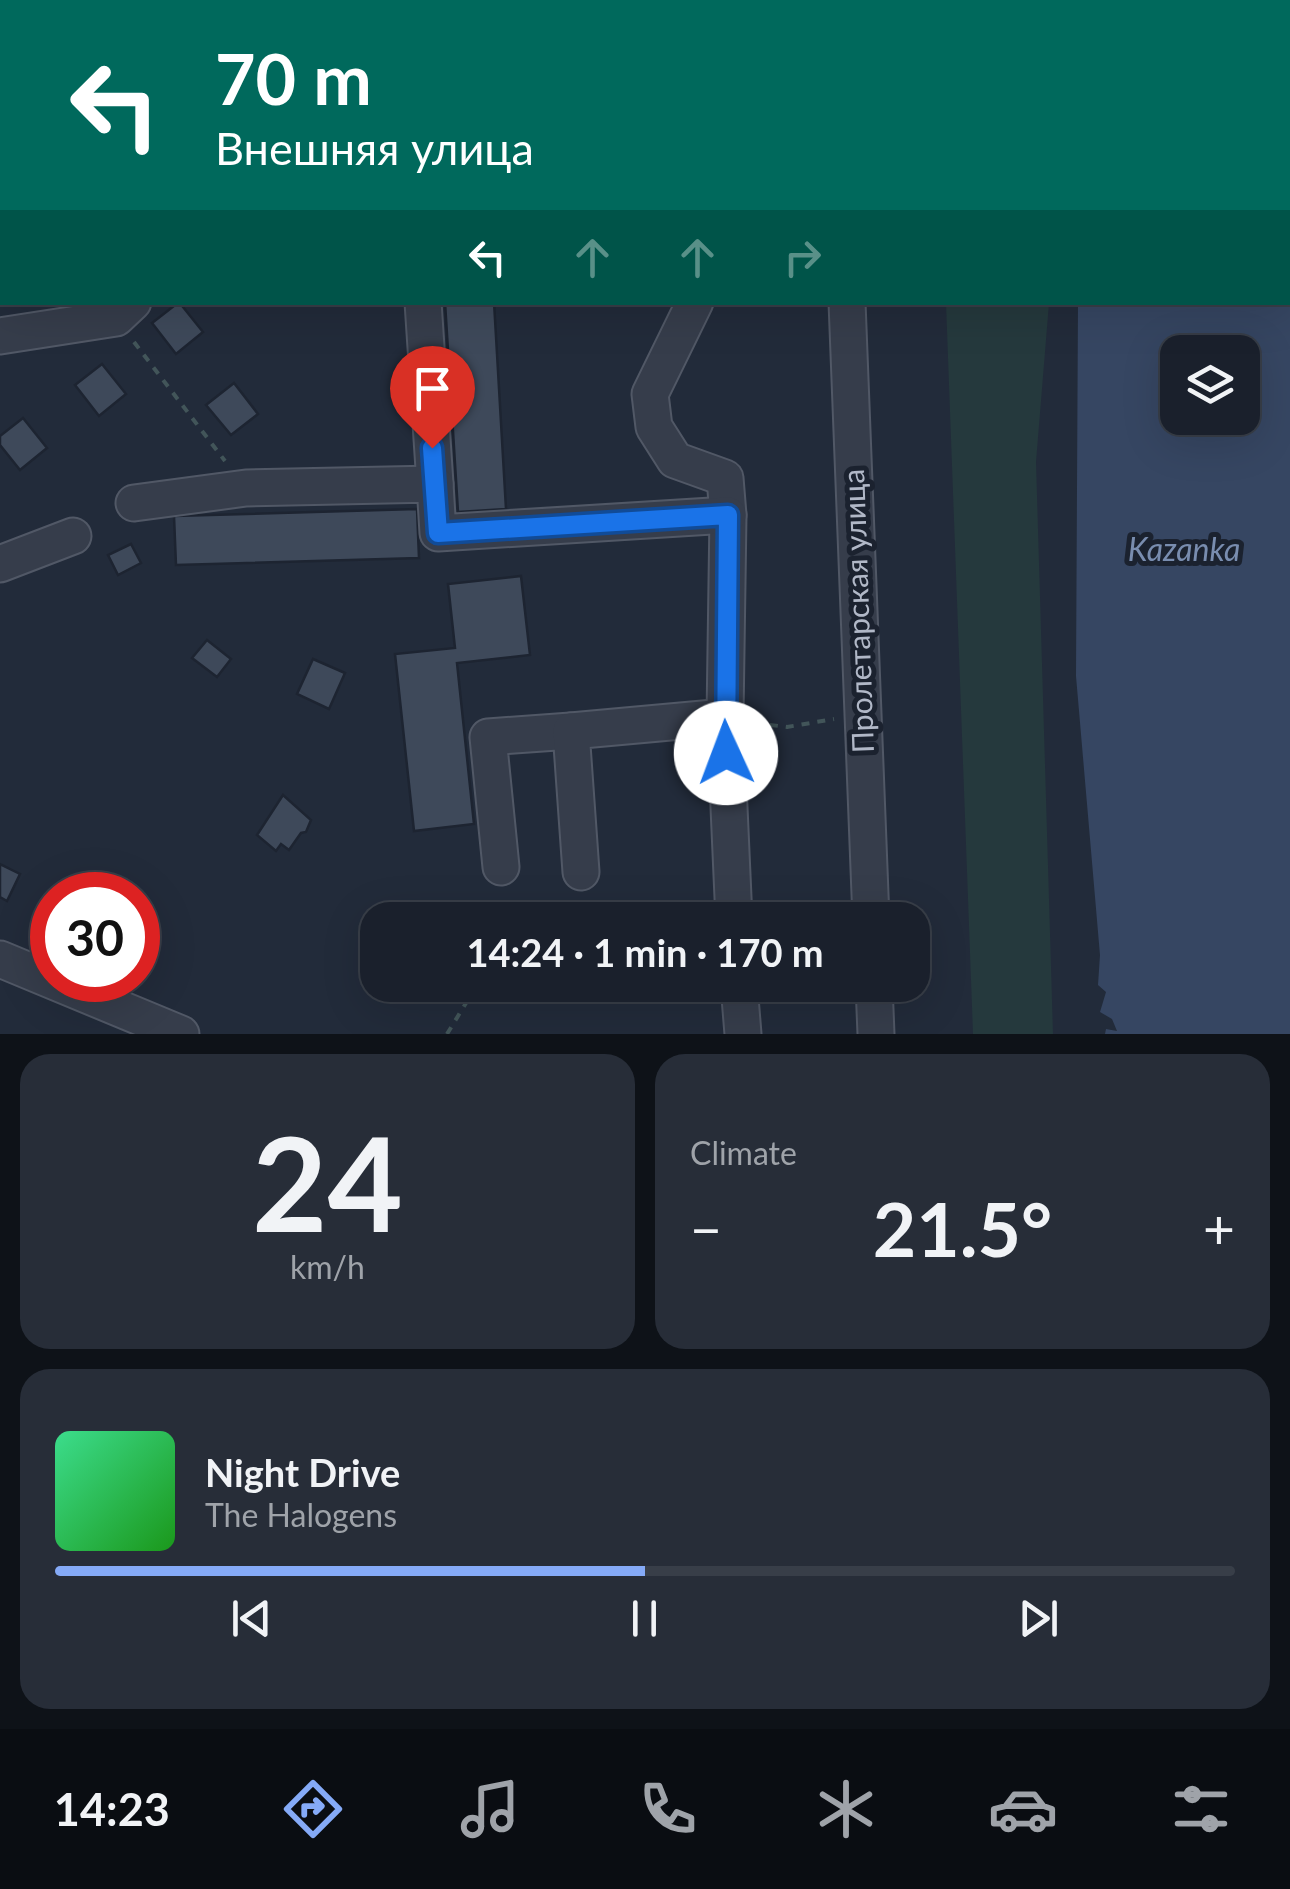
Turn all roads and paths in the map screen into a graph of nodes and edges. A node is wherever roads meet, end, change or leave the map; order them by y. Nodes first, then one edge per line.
1 (423, 305) edge
2 (694, 305) edge
3 (847, 305) edge
4 (125, 310) edge
5 (0, 336) edge
6 (435, 484) junction
7 (246, 488) junction
8 (134, 503) dead end
9 (728, 515) junction
10 (73, 536) dead end
11 (0, 564) edge
12 (725, 718) junction
13 (804, 722) dead end
14 (570, 731) junction
15 (501, 867) dead end
16 (581, 872) dead end
17 (733, 902) edge
18 (870, 902) edge
19 (0, 960) edge
20 (467, 1002) edge
21 (740, 1002) edge
22 (875, 1002) edge
23 (181, 1034) edge
24 (447, 1034) edge
25 (743, 1034) edge
26 (876, 1034) edge

1 - 6 street
2 - 9 street
3 - 18 street, Пролетарская улица
4 - 5 street
4 - 7 path
6 - 7 street
6 - 9 street
7 - 8 street
9 - 12 street
10 - 11 street
12 - 13 path
12 - 14 street
12 - 17 street
14 - 15 street
14 - 16 street
19 - 23 street
20 - 24 path
21 - 25 street
22 - 26 street

